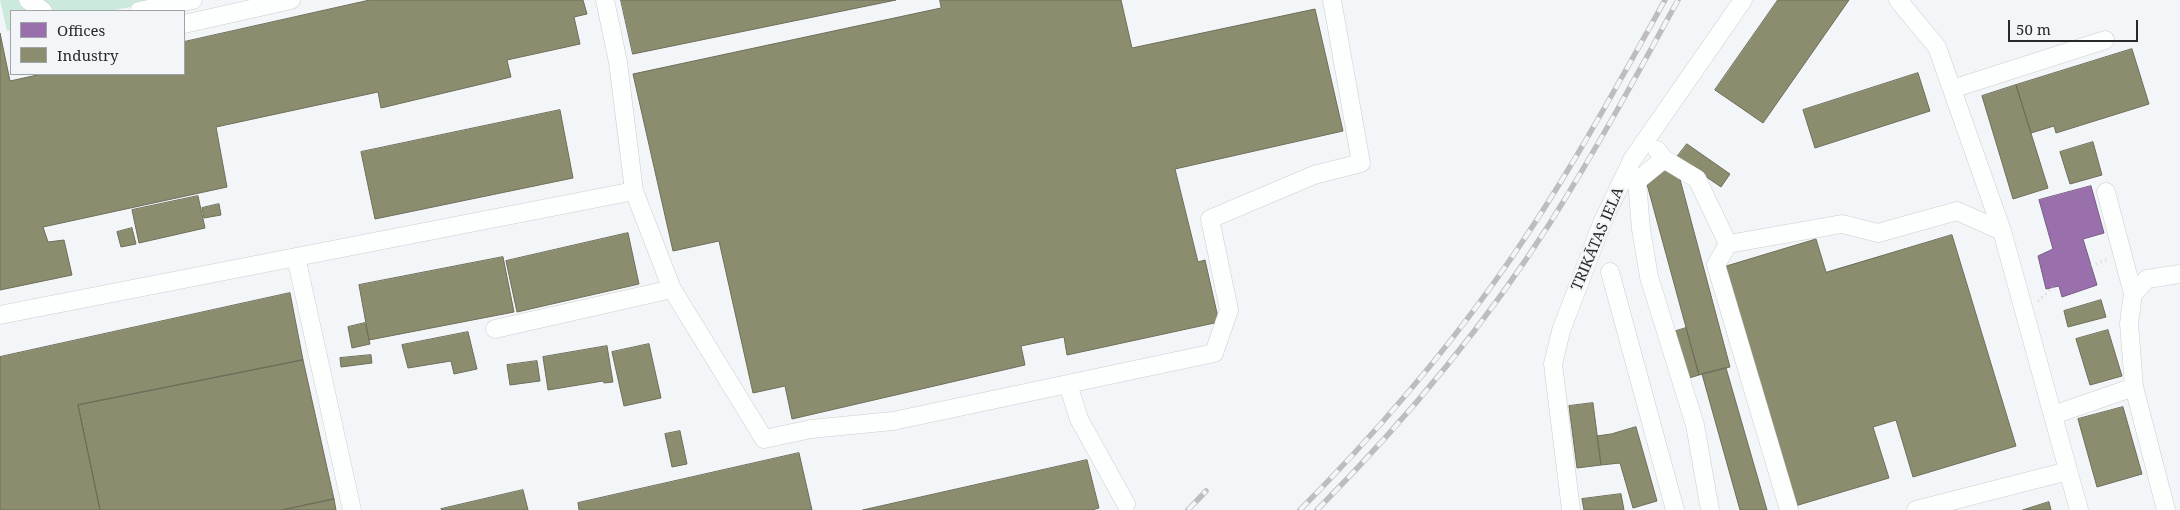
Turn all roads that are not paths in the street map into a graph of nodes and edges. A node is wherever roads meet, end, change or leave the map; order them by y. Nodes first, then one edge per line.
1 (28, 0) edge
2 (193, 0) edge
3 (291, 0) edge
4 (606, 0) edge
5 (1332, 0) edge
6 (1743, 0) edge
7 (1898, 0) edge
8 (42, 10) edge
9 (145, 10) edge
10 (185, 24) edge
11 (2105, 40) dead end
12 (1952, 89) junction
13 (1647, 138) junction
14 (1664, 159) junction
15 (634, 191) junction
16 (2106, 192) dead end
17 (2002, 231) junction
18 (1728, 244) junction
19 (296, 257) junction
20 (1610, 272) dead end
21 (2180, 274) edge
22 (672, 289) junction
23 (2133, 294) junction
24 (0, 316) edge
25 (495, 330) dead end
26 (1068, 384) junction
27 (2134, 387) junction
28 (2053, 415) junction
29 (2068, 471) junction
30 (1126, 504) dead end
31 (352, 510) edge
32 (1571, 510) edge
33 (1675, 510) edge
34 (1710, 510) edge
35 (1789, 510) edge
36 (1916, 510) edge
37 (2079, 510) edge
38 (2166, 510) edge

1 - 8 street
2 - 9 street
3 - 10 street
4 - 15 street
5 - 26 street
6 - 13 street, TRIKĀTAS IELA
7 - 12 street
11 - 12 street
12 - 17 street
13 - 14 street
13 - 32 street, TRIKĀTAS IELA
14 - 18 street
14 - 34 street
15 - 19 street
15 - 22 street
16 - 23 street
17 - 18 street
17 - 28 street
18 - 35 street
19 - 24 street
19 - 31 street
20 - 33 street
21 - 23 street
22 - 25 street
22 - 26 street
23 - 27 street
26 - 30 street
27 - 28 street
27 - 38 street
28 - 29 street
29 - 36 street
29 - 37 street

